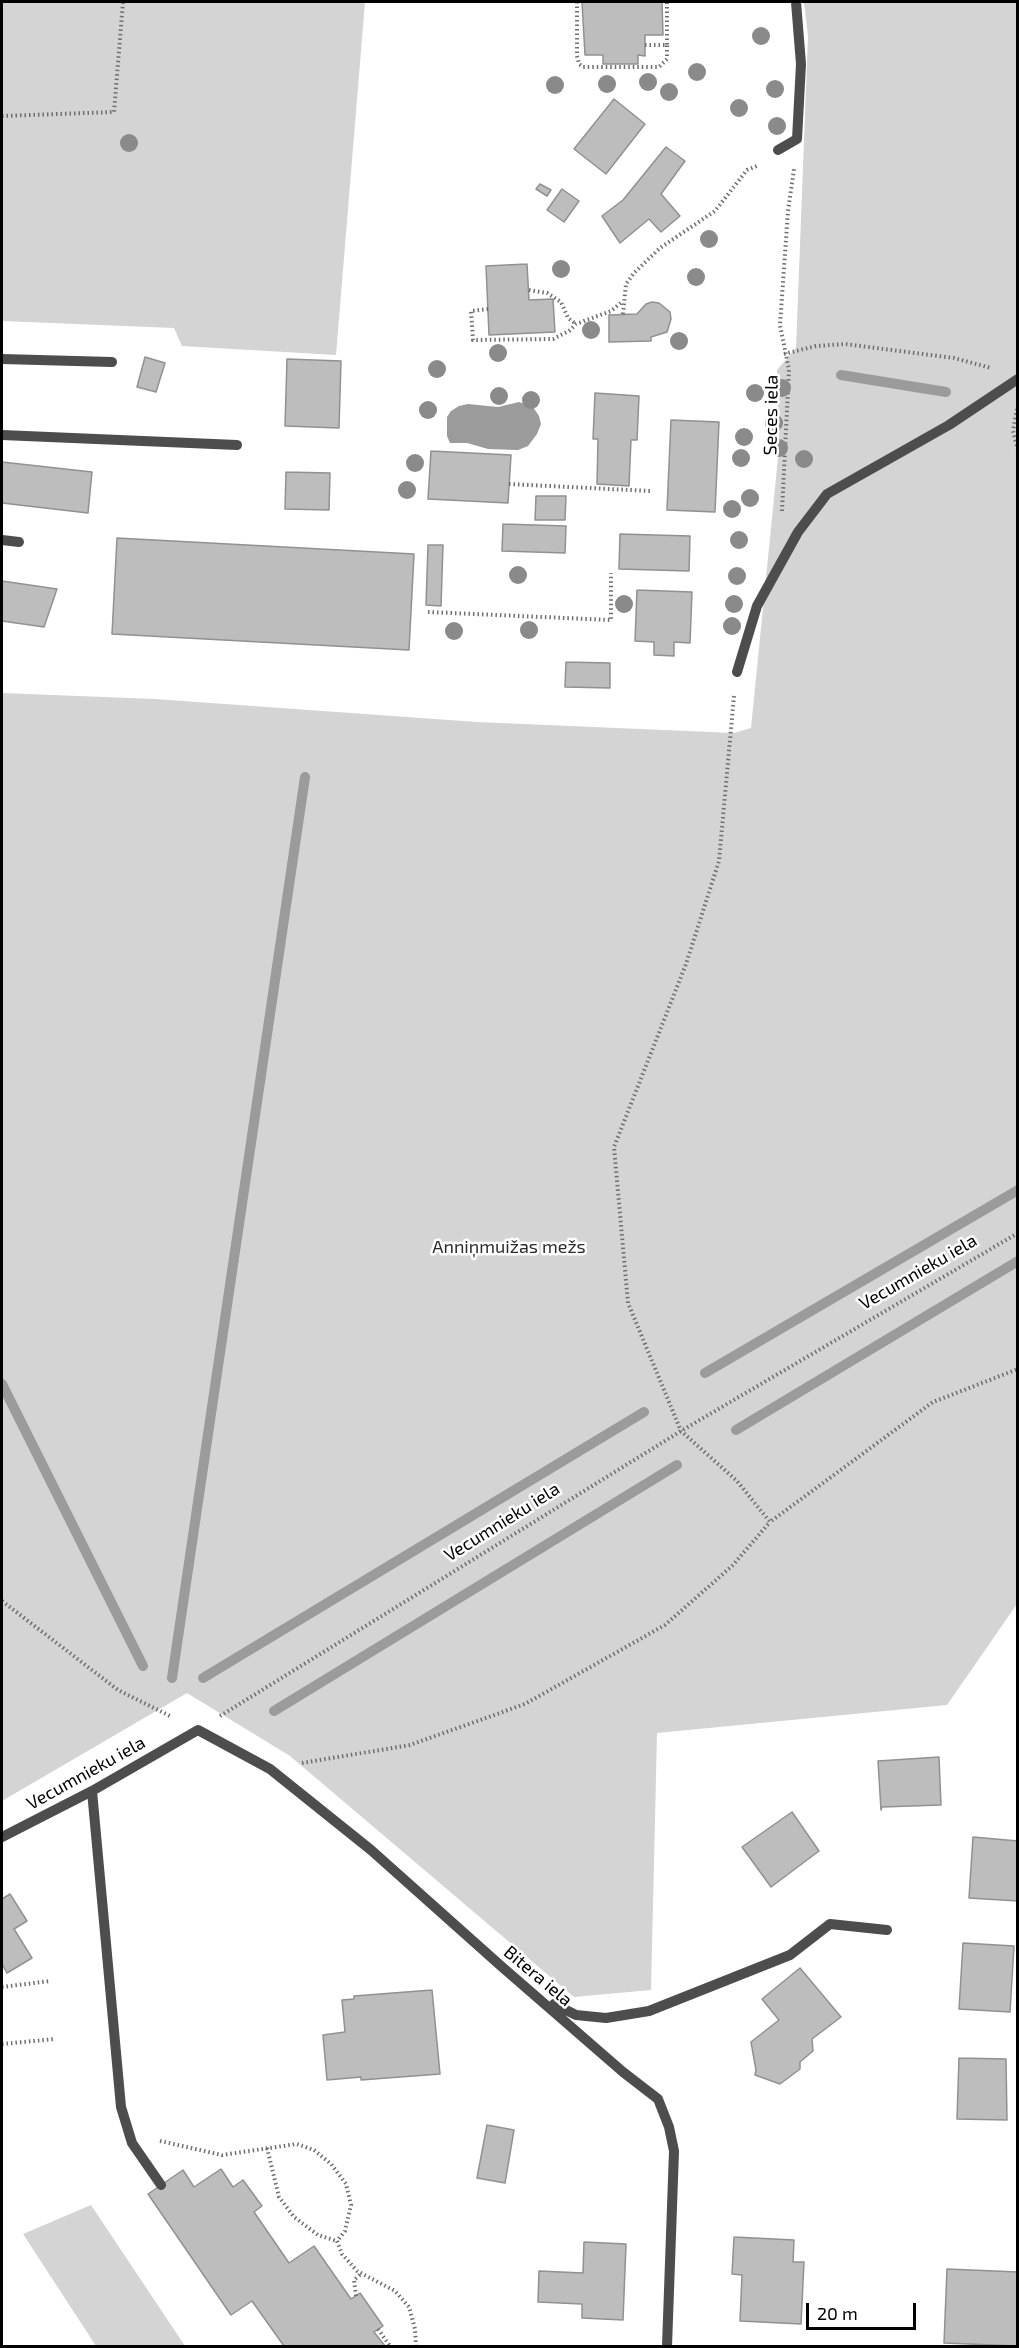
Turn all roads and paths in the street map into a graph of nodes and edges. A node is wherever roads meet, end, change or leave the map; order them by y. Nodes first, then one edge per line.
1 (123, 2) edge
2 (577, 2) edge
3 (667, 2) edge
4 (796, 2) edge
5 (645, 45) dead end
6 (667, 45) junction
7 (2, 116) edge
8 (778, 150) dead end
9 (766, 165) dead end
10 (785, 165) dead end
11 (529, 290) dead end
12 (623, 302) junction
13 (488, 309) dead end
14 (623, 314) dead end
15 (576, 324) junction
16 (784, 354) junction
17 (2, 359) edge
18 (112, 362) dead end
19 (996, 370) dead end
20 (1017, 379) edge
21 (1017, 402) edge
22 (1016, 424) edge
23 (2, 435) edge
24 (237, 445) dead end
25 (1017, 450) edge
26 (509, 484) dead end
27 (650, 491) dead end
28 (798, 532) junction
29 (2, 540) edge
30 (19, 542) dead end
31 (612, 573) dead end
32 (428, 612) dead end
33 (737, 672) joint
34 (1017, 1233) edge
35 (1016, 1369) edge
36 (681, 1431) junction
37 (770, 1522) junction
38 (2, 1601) edge
39 (198, 1730) junction
40 (270, 1769) junction
41 (92, 1791) junction
42 (2, 1837) edge
43 (887, 1930) dead end
44 (50, 1981) dead end
45 (2, 1987) edge
46 (540, 1997) junction
47 (55, 2039) dead end
48 (2, 2044) edge
49 (132, 2144) junction
50 (267, 2148) junction
51 (161, 2185) dead end
52 (337, 2241) junction
53 (361, 2274) junction
54 (356, 2296) dead end
55 (378, 2329) dead end
56 (390, 2346) edge
57 (416, 2346) edge
58 (667, 2346) edge

1 - 7 path
2 - 6 path
3 - 6 path
4 - 8 street
5 - 6 path
9 - 12 path
10 - 16 path, Seces iela
11 - 15 path
12 - 14 path
12 - 15 path
13 - 15 path
16 - 19 path
16 - 28 path, Seces iela
17 - 18 street
20 - 28 street
21 - 22 path
22 - 25 path
23 - 24 street
26 - 27 path
28 - 33 street
29 - 30 street
31 - 32 path
33 - 36 path
34 - 36 path, Vecumnieku iela
35 - 37 path
36 - 37 path
36 - 39 path, Vecumnieku iela
37 - 40 path
38 - 39 path
39 - 40 street, Bitera iela
39 - 41 street, Vecumnieku iela
40 - 46 street, Bitera iela
41 - 42 street, Vecumnieku iela
41 - 49 street
43 - 46 street
44 - 45 path
46 - 58 street, Bitera iela
47 - 48 path
49 - 50 path
49 - 51 street
50 - 52 path
50 - 52 path
52 - 53 path
53 - 54 path
53 - 57 path
55 - 56 path

